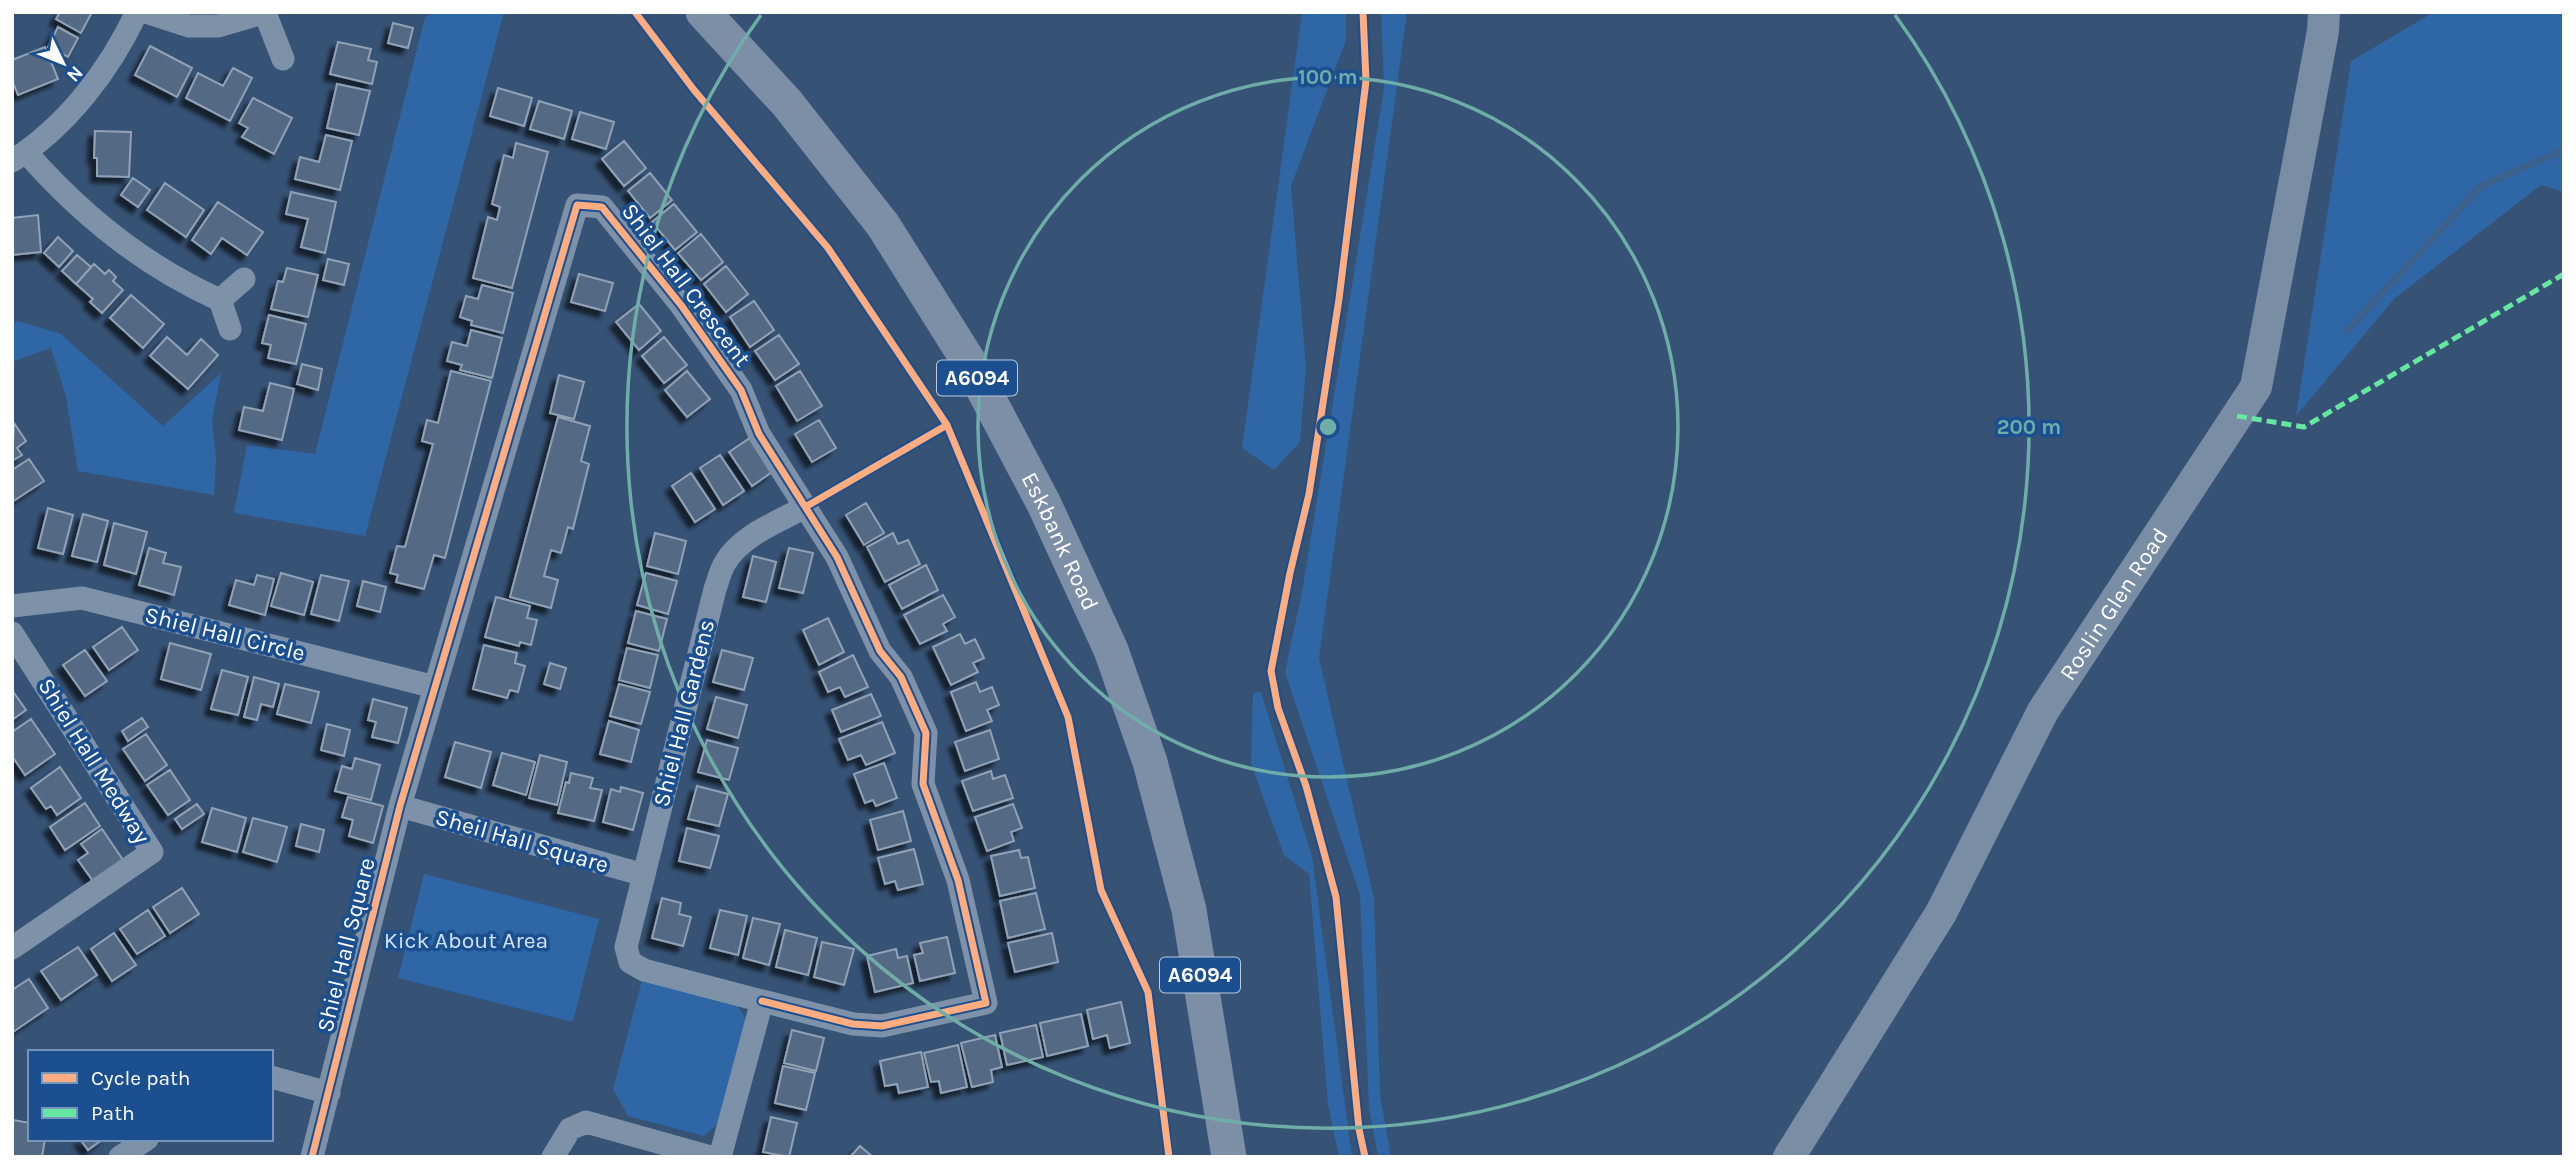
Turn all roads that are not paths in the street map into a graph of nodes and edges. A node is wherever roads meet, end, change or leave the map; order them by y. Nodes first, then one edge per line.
1 (137, 12) edge
2 (146, 12) edge
3 (703, 12) edge
4 (2324, 12) edge
5 (265, 13) edge
6 (283, 59) dead end
7 (19, 157) edge
8 (244, 279) dead end
9 (220, 300) junction
10 (230, 329) dead end
11 (807, 506) junction
12 (12, 606) edge
13 (12, 633) edge
14 (435, 687) junction
15 (400, 806) junction
16 (644, 876) junction
17 (12, 947) edge
18 (762, 1001) junction
19 (273, 1078) edge
20 (329, 1093) junction
21 (144, 1141) edge
22 (120, 1157) edge
23 (312, 1157) edge
24 (553, 1157) edge
25 (711, 1157) edge
26 (720, 1157) edge
27 (1229, 1157) edge
28 (1789, 1157) edge

1 - 7 street
2 - 5 street
3 - 27 main road, Eskbank Road / A6094
4 - 28 main road, Roslin Glen Road
5 - 6 street
7 - 9 street
8 - 9 street
9 - 10 street
11 - 14 street, Shiel Hall Crescent
11 - 16 street, Shiel Hall Gardens
11 - 18 street, Shiel Hall Crescent
12 - 14 street, Shiel Hall Circle
13 - 17 street, Shiel Hall Medway
14 - 15 street, Shiel Hall Crescent
15 - 16 street, Sheil Hall Square
15 - 20 street, Shiel Hall Square
16 - 18 street, Shiel Hall Gardens
18 - 26 street
19 - 20 street
20 - 23 street, Shiel Hall Square
21 - 22 street
24 - 25 street

